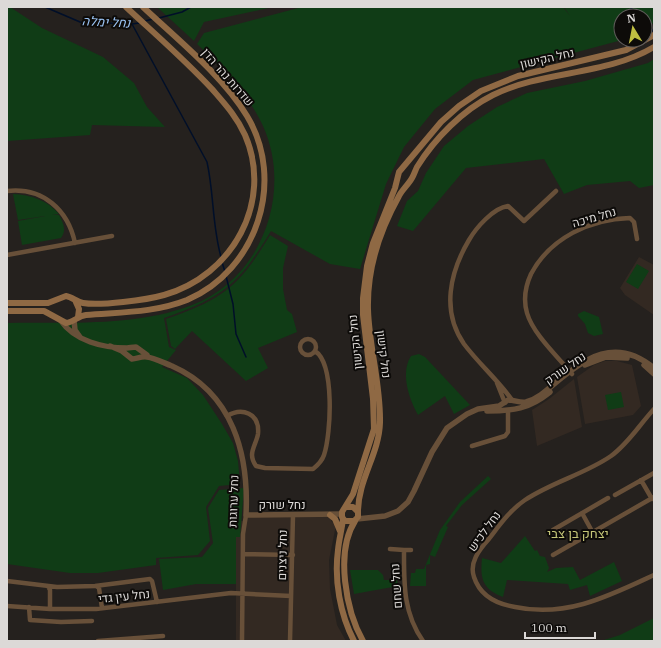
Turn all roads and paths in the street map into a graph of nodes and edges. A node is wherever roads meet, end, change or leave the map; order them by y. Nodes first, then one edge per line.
1 (126, 7) edge
2 (143, 7) edge
3 (654, 35) edge
4 (654, 47) edge
5 (404, 168) junction
6 (399, 174) junction
7 (411, 179) junction
8 (7, 191) edge
9 (556, 191) dead end
10 (112, 236) dead end
11 (637, 239) dead end
12 (75, 243) junction
13 (7, 255) edge
14 (74, 299) junction
15 (58, 300) junction
16 (7, 303) edge
17 (7, 311) edge
18 (54, 316) junction
19 (76, 319) junction
20 (61, 321) junction
21 (83, 340) junction
22 (110, 346) junction
23 (129, 349) junction
24 (315, 351) dead end
25 (128, 355) junction
26 (139, 355) junction
27 (654, 368) edge
28 (571, 372) junction
29 (654, 374) edge
30 (493, 376) junction
31 (512, 401) junction
32 (504, 403) junction
33 (654, 409) edge
34 (509, 410) junction
35 (467, 414) junction
36 (654, 414) edge
37 (227, 416) junction
38 (646, 418) junction
39 (472, 446) dead end
40 (654, 473) edge
41 (641, 480) junction
42 (615, 495) dead end
43 (608, 498) dead end
44 (653, 498) edge
45 (346, 507) junction
46 (582, 513) junction
47 (246, 515) junction
48 (293, 515) junction
49 (330, 515) junction
50 (342, 516) junction
51 (357, 516) junction
52 (553, 530) dead end
53 (340, 532) junction
54 (593, 532) junction
55 (390, 549) dead end
56 (404, 550) junction
57 (411, 550) dead end
58 (243, 554) junction
59 (293, 555) junction
60 (553, 555) dead end
61 (654, 575) edge
62 (7, 581) edge
63 (48, 586) junction
64 (95, 586) junction
65 (242, 593) junction
66 (291, 596) junction
67 (157, 602) junction
68 (7, 606) edge
69 (29, 607) junction
70 (50, 608) junction
71 (102, 608) junction
72 (92, 621) dead end
73 (163, 636) dead end
74 (98, 641) edge
75 (242, 641) edge
76 (290, 641) edge
77 (354, 641) edge
78 (364, 641) edge
79 (423, 641) edge

1 - 14 main road, שדרות נהר הדן
2 - 19 main road, שדרות נהר הדן
3 - 5 main road, נחל הקישון
4 - 7 main road, נחל הקישון
5 - 6 main road
5 - 7 main road
6 - 7 main road
6 - 45 main road, נחל הקישון
7 - 51 main road, נחל קישון
8 - 12 street
9 - 30 street
10 - 12 street
11 - 28 street, נחל מיכה
12 - 13 street
14 - 15 main road, שדרות נהר הדן
14 - 19 main road
15 - 16 main road, שדרות נהר הדן
15 - 18 main road
17 - 18 main road
18 - 20 main road
19 - 20 main road, שדרות נהר הדן
19 - 21 street
20 - 21 street
21 - 22 street
22 - 23 street
22 - 25 street
23 - 25 street
23 - 26 street
24 - 37 street
25 - 26 street
26 - 37 street, נחל ערוגות
27 - 28 street, נחל שורק
28 - 29 street, נחל שורק
28 - 31 street, נחל שורק
28 - 34 street, נחל שורק
30 - 31 street
30 - 32 street
31 - 32 street
31 - 34 street
32 - 34 street
32 - 35 street, נחל שורק
33 - 38 street, נחל לכיש
34 - 35 street, נחל שורק
34 - 39 street
35 - 51 street, נחל שורק
36 - 38 street, נחל לכיש
37 - 47 street, נחל ערוגות
38 - 61 street, נחל לכיש
40 - 41 street
41 - 42 street
41 - 44 street
43 - 46 street
44 - 54 street
45 - 50 main road, נחל הקישון
45 - 51 main road
46 - 52 street
46 - 54 street
47 - 48 street, נחל שורק
47 - 58 street, נחל ערוגות
48 - 49 street, נחל שורק
48 - 59 street, נחל ניצנים
49 - 50 street, נחל שורק
49 - 53 main road
50 - 51 main road
50 - 53 main road, נחל הקישון
51 - 78 main road, נחל קישון
53 - 77 main road, נחל הקישון
54 - 60 street
55 - 56 street, נחל שחם
56 - 57 street, נחל שחם
56 - 79 street, נחל שחם
58 - 59 street
58 - 65 street, נחל ערוגות
59 - 66 street, נחל ניצנים
62 - 63 street
63 - 64 street
63 - 70 street
64 - 67 street
64 - 71 street
65 - 66 street, נחל ניצנים
65 - 67 street, נחל עין גדי
65 - 75 street, נחל ערוגות
66 - 76 street, נחל ניצנים
67 - 71 street, נחל עין גדי
68 - 69 street, נחל עין גדי
69 - 70 street, נחל עין גדי
69 - 72 street
70 - 71 street, נחל עין גדי
73 - 74 street

